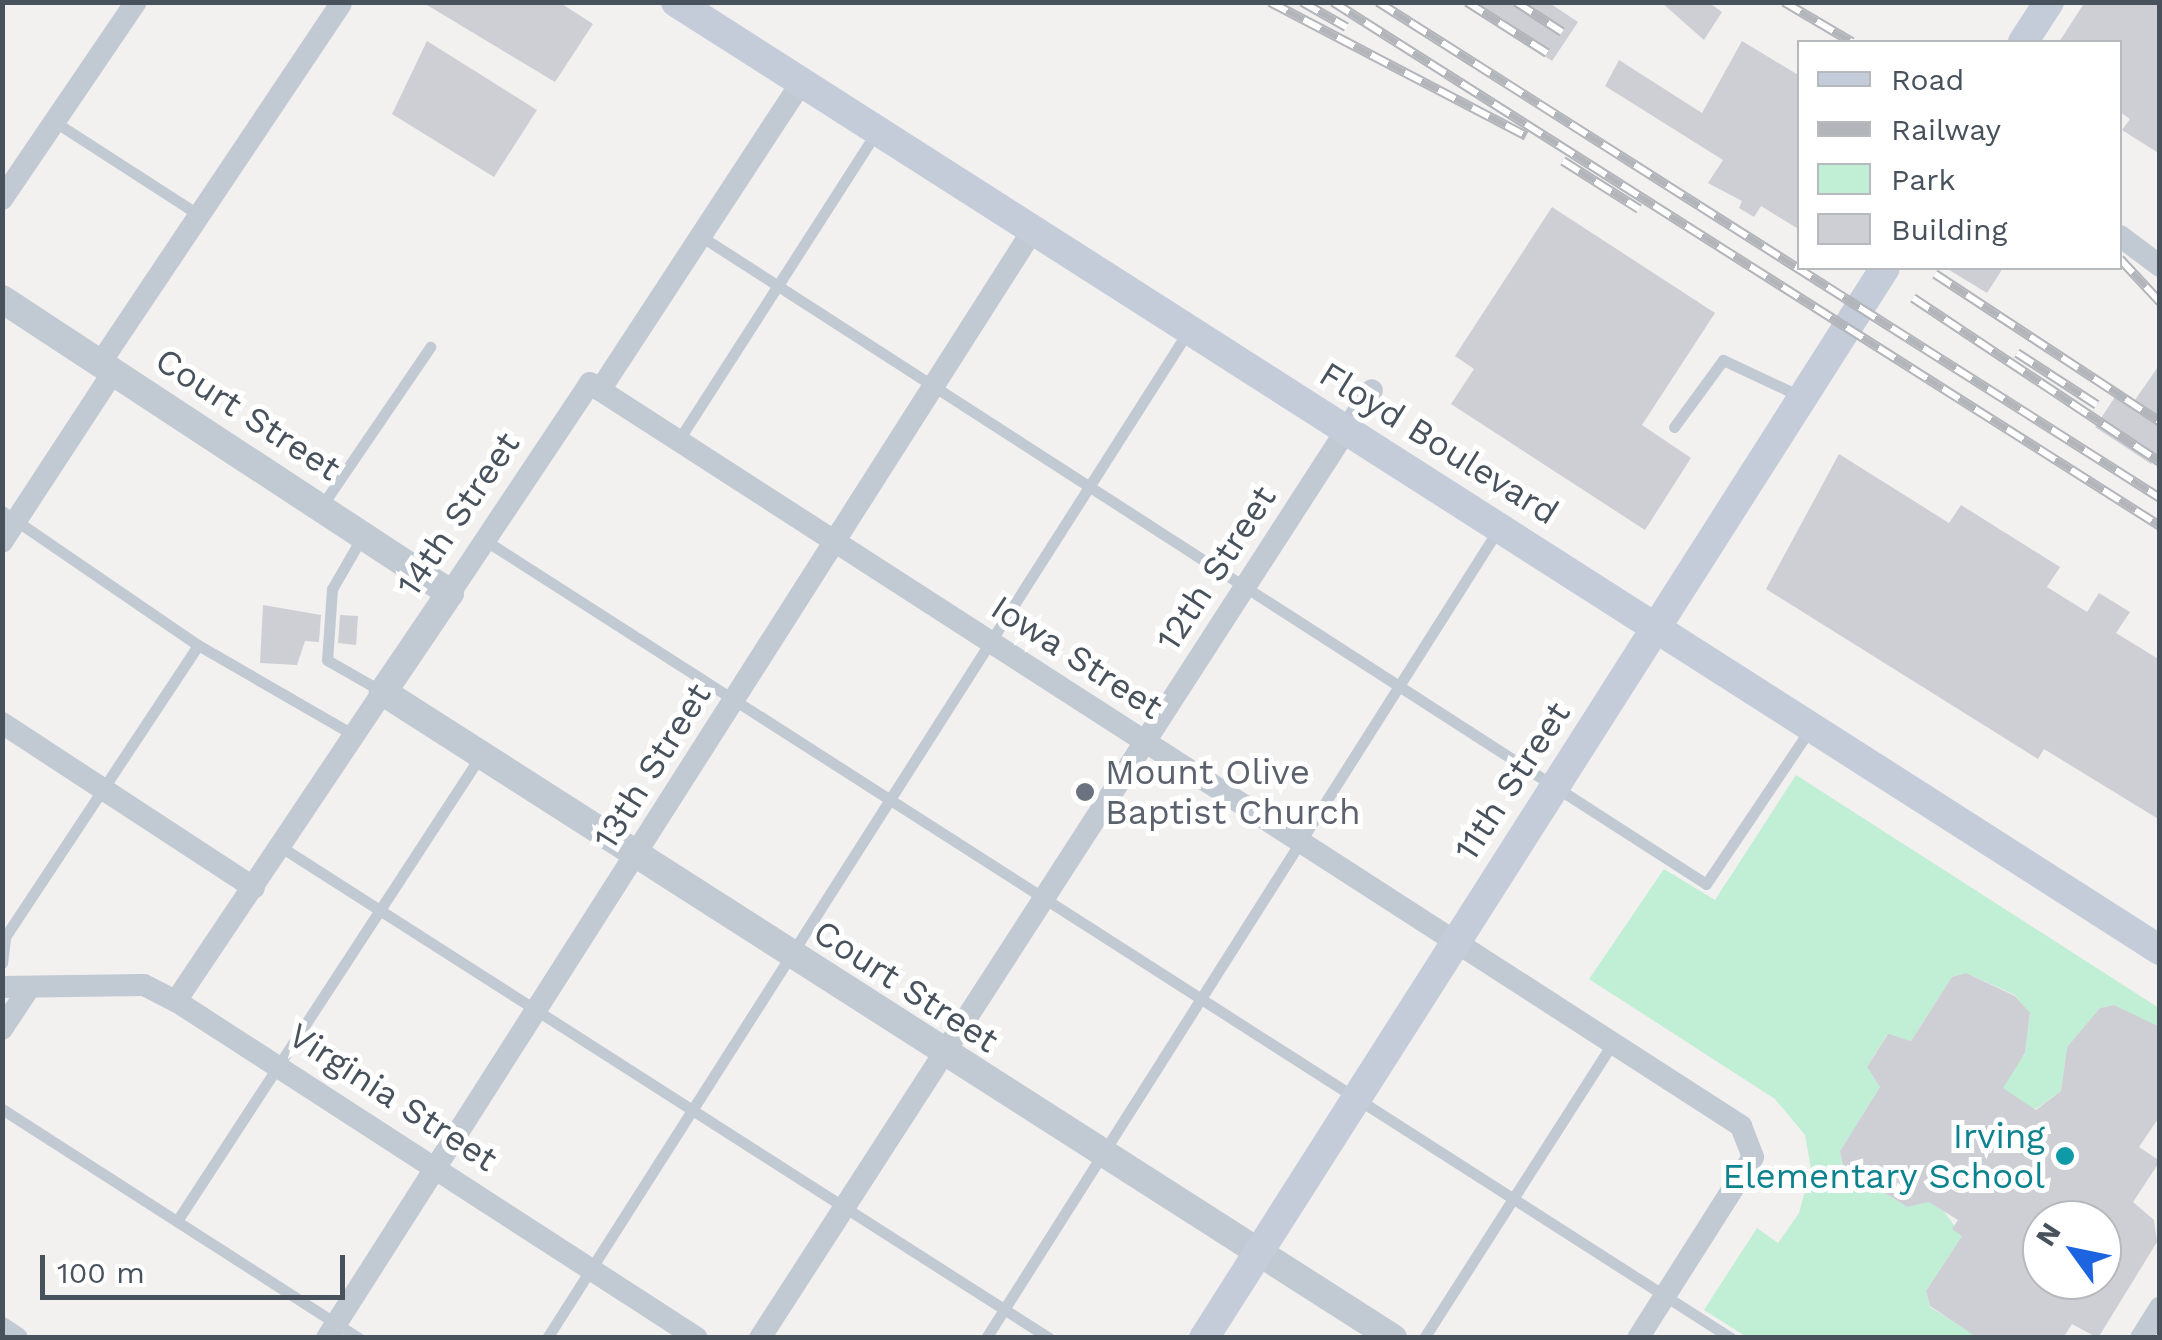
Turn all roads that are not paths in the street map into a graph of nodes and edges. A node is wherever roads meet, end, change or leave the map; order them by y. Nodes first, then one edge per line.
1 (136, 2) edge
2 (676, 2) edge
3 (2049, 2) edge
4 (340, 4) edge
5 (2024, 40) edge
6 (801, 83) junction
7 (55, 122) junction
8 (878, 131) junction
9 (2, 199) edge
10 (201, 216) junction
11 (1034, 230) junction
12 (698, 236) junction
13 (2122, 238) edge
14 (2160, 266) edge
15 (1883, 270) edge
16 (778, 285) junction
17 (2, 299) edge
18 (1189, 330) junction
19 (430, 347) dead end
20 (108, 367) junction
21 (933, 383) junction
22 (600, 390) junction
23 (1372, 390) dead end
24 (1803, 398) junction
25 (1674, 427) dead end
26 (1347, 430) junction
27 (678, 441) junction
28 (1089, 486) junction
29 (321, 507) junction
30 (9, 516) edge
31 (1502, 525) junction
32 (364, 534) junction
33 (486, 541) junction
34 (2, 542) edge
35 (835, 542) junction
36 (1246, 588) junction
37 (450, 593) junction
38 (1657, 630) junction
39 (989, 643) junction
40 (198, 645) junction
41 (1396, 688) junction
42 (383, 692) junction
43 (737, 696) junction
44 (2, 723) edge
45 (1812, 726) junction
46 (354, 735) junction
47 (1144, 742) junction
48 (481, 755) junction
49 (1553, 783) junction
50 (104, 790) junction
51 (889, 796) junction
52 (1297, 842) junction
53 (280, 848) junction
54 (636, 858) junction
55 (254, 888) junction
56 (1042, 898) junction
57 (381, 912) junction
58 (4, 936) edge
59 (1455, 939) junction
60 (2160, 950) edge
61 (792, 958) junction
62 (2, 963) edge
63 (2, 987) edge
64 (29, 988) junction
65 (1202, 997) junction
66 (176, 1001) junction
67 (536, 1009) junction
68 (2, 1030) edge
69 (1614, 1042) junction
70 (940, 1052) junction
71 (281, 1066) junction
72 (1358, 1096) junction
73 (2, 1109) edge
74 (691, 1109) junction
75 (1101, 1155) junction
76 (437, 1166) junction
77 (1514, 1196) junction
78 (844, 1208) junction
79 (177, 1221) junction
80 (1260, 1252) junction
81 (593, 1266) junction
82 (1666, 1294) junction
83 (1004, 1308) junction
84 (2160, 1308) edge
85 (2, 1328) edge
86 (332, 1330) edge
87 (17, 1338) edge
88 (359, 1338) edge
89 (546, 1338) edge
90 (697, 1338) edge
91 (760, 1338) edge
92 (986, 1338) edge
93 (1049, 1338) edge
94 (1204, 1338) edge
95 (1392, 1338) edge
96 (1424, 1338) edge
97 (1638, 1338) edge
98 (1731, 1338) edge
99 (2141, 1338) edge

1 - 7 street
2 - 6 main road, Floyd Boulevard
3 - 5 main road
4 - 10 street
6 - 8 main road, Floyd Boulevard
6 - 12 street, 14th Street
7 - 9 street
7 - 10 lane
8 - 11 main road, Floyd Boulevard
8 - 16 lane
10 - 20 street
11 - 18 main road, Floyd Boulevard
11 - 21 street, 13th Street
12 - 16 lane
12 - 22 street, 14th Street
13 - 14 street
15 - 24 main road, 11th Street
16 - 21 lane
16 - 27 lane
17 - 20 street, Court Street
18 - 26 main road, Floyd Boulevard
18 - 28 lane
19 - 29 lane
20 - 29 street, Court Street
20 - 30 street
21 - 28 lane
21 - 35 street, 13th Street
22 - 27 street, Iowa Street
22 - 33 street, 14th Street
23 - 26 street, 12th Street
24 - 25 lane
24 - 38 main road, 11th Street
26 - 31 main road, Floyd Boulevard
26 - 36 street, 12th Street
27 - 35 street, Iowa Street
28 - 36 lane
28 - 39 lane
29 - 32 street, Court Street
30 - 34 street
30 - 40 lane
31 - 38 main road, Floyd Boulevard
31 - 41 lane
32 - 37 street, Court Street
32 - 42 lane
33 - 37 street, 14th Street
33 - 43 lane
35 - 39 street, Iowa Street
35 - 43 street, 13th Street
36 - 41 lane
36 - 47 street, 12th Street
37 - 42 street, 14th Street
38 - 45 main road, Floyd Boulevard
38 - 49 main road, 11th Street
39 - 47 street, Iowa Street
39 - 51 lane
40 - 46 lane
40 - 50 lane
41 - 49 lane
41 - 52 lane
42 - 46 street, 14th Street
42 - 48 street, Court Street
43 - 51 lane
43 - 54 street, 13th Street
44 - 50 street
45 - 49 lane
45 - 60 main road, Floyd Boulevard
46 - 53 street, 14th Street
47 - 52 street, Iowa Street
47 - 56 street, 12th Street
48 - 54 street, Court Street
48 - 57 lane
49 - 59 main road, 11th Street
50 - 55 street
50 - 58 lane
51 - 56 lane
51 - 61 lane
52 - 59 street, Iowa Street
52 - 65 lane
53 - 55 street, 14th Street
53 - 57 lane
54 - 61 street, Court Street
54 - 67 street, 13th Street
55 - 66 street, 14th Street
56 - 65 lane
56 - 70 street, 12th Street
57 - 67 lane
57 - 71 lane
58 - 62 lane
59 - 69 street, Iowa Street
59 - 72 main road, 11th Street
61 - 70 street, Court Street
61 - 74 lane
63 - 64 street, Virginia Street
64 - 66 street, Virginia Street
64 - 68 street
65 - 72 lane
65 - 75 lane
66 - 71 street, Virginia Street
67 - 74 lane
67 - 76 street, 13th Street
69 - 77 lane
69 - 82 street, Iowa Street
70 - 75 street, Court Street
70 - 78 street, 12th Street
71 - 76 street, Virginia Street
71 - 79 lane
72 - 77 lane
72 - 80 main road, 11th Street
73 - 79 lane
74 - 78 lane
74 - 81 lane
75 - 80 street, Court Street
75 - 83 lane
76 - 81 street, Virginia Street
76 - 86 street, 13th Street
77 - 82 lane
77 - 96 lane
78 - 83 lane
78 - 91 street, 12th Street
79 - 86 lane
80 - 94 main road, 11th Street
80 - 95 street, Court Street
81 - 89 lane
81 - 90 street, Virginia Street
82 - 97 street
82 - 98 lane
83 - 92 lane
83 - 93 lane
84 - 99 street
85 - 87 street
86 - 88 lane

